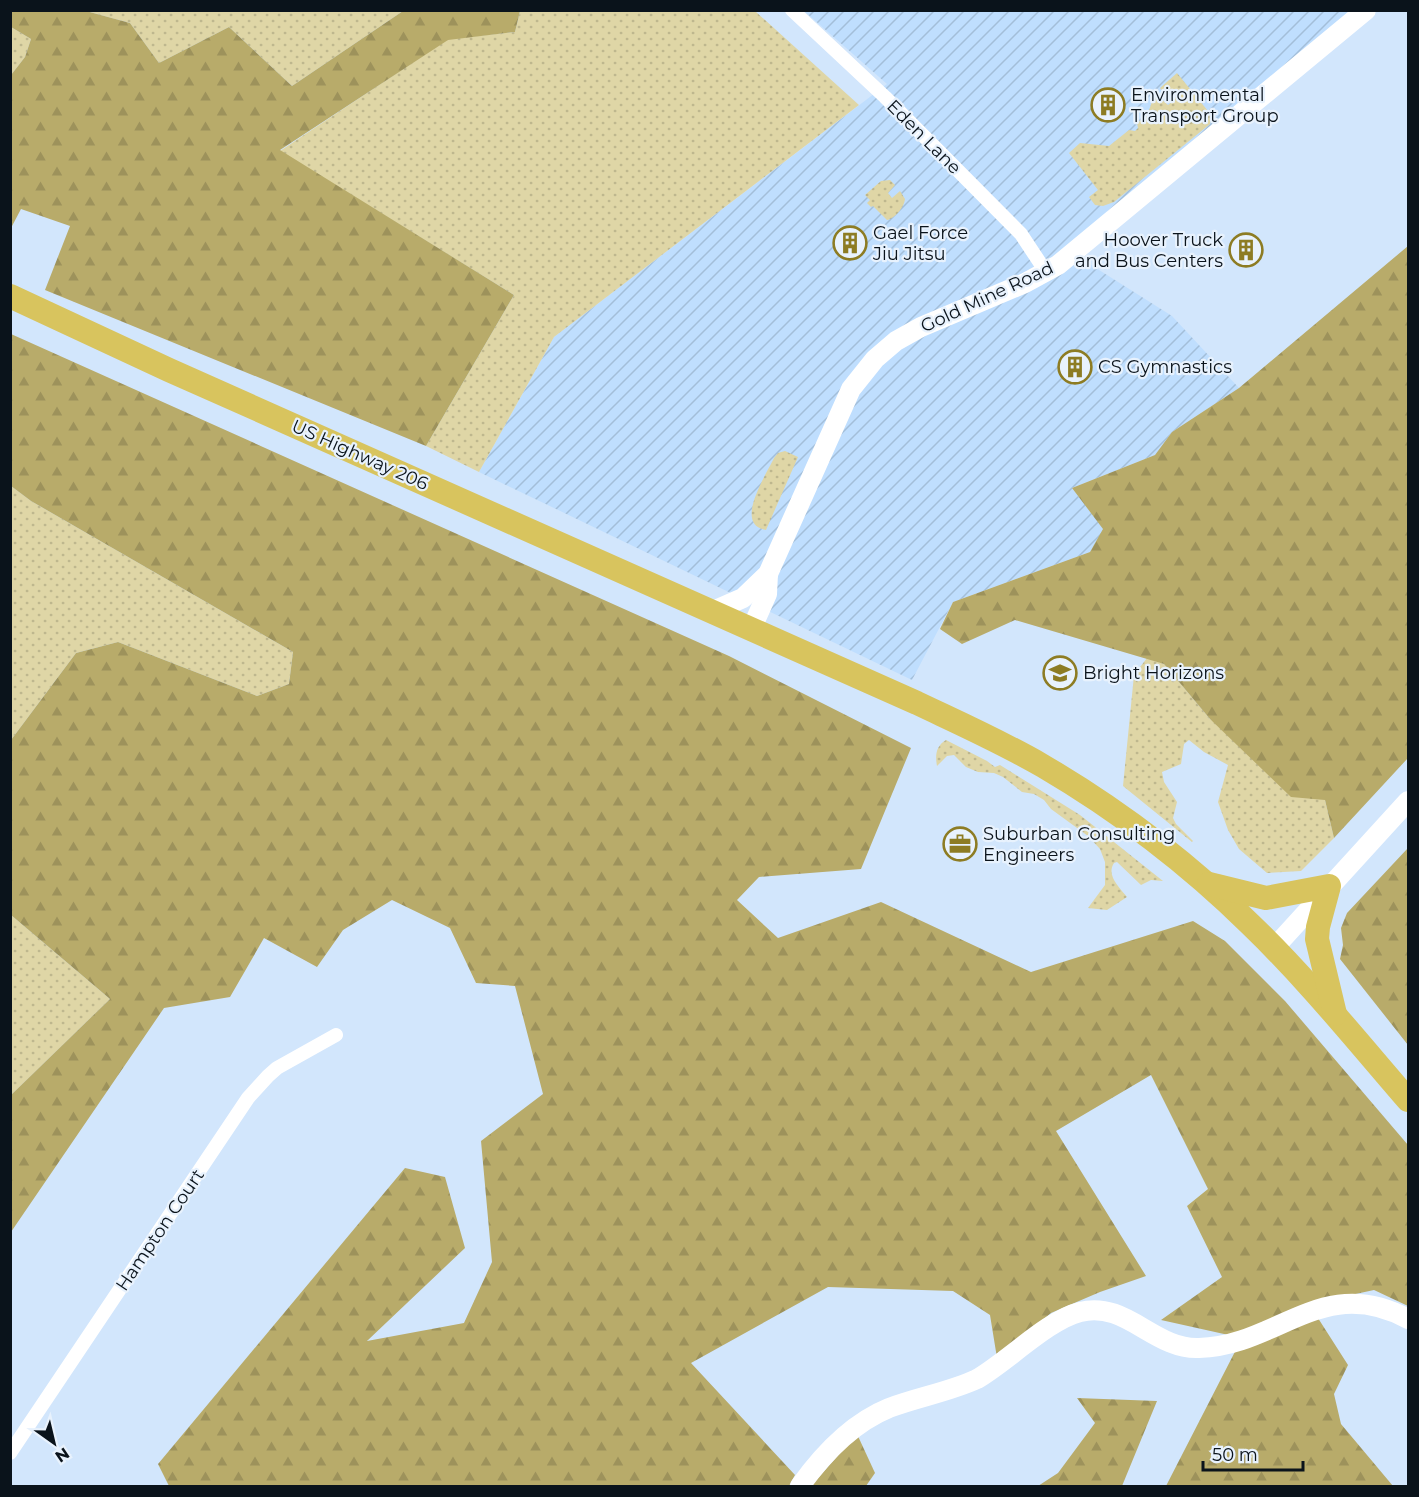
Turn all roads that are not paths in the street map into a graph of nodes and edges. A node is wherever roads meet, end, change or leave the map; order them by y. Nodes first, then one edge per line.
1 (792, 10) edge
2 (1366, 10) edge
3 (1046, 272) junction
4 (10, 296) edge
5 (768, 574) junction
6 (711, 612) junction
7 (751, 630) junction
8 (1408, 801) edge
9 (1204, 883) junction
10 (1329, 886) junction
11 (1274, 948) junction
12 (1336, 1017) junction
13 (336, 1035) dead end
14 (1408, 1100) edge
15 (1408, 1320) edge
16 (10, 1453) edge
17 (800, 1486) edge

1 - 3 street, Eden Lane
2 - 3 street, Gold Mine Road
3 - 5 street, Gold Mine Road
4 - 6 highway, US Highway 206
5 - 6 street, Gold Mine Road
5 - 7 street, Gold Mine Road
6 - 7 highway, US Highway 206
7 - 9 highway, US Highway 206
8 - 10 street
9 - 10 highway
9 - 11 highway, US Highway 206
10 - 11 street
10 - 12 highway
11 - 12 highway, US Highway 206
12 - 14 highway, US Highway 206
13 - 16 street, Hampton Court
15 - 17 street

